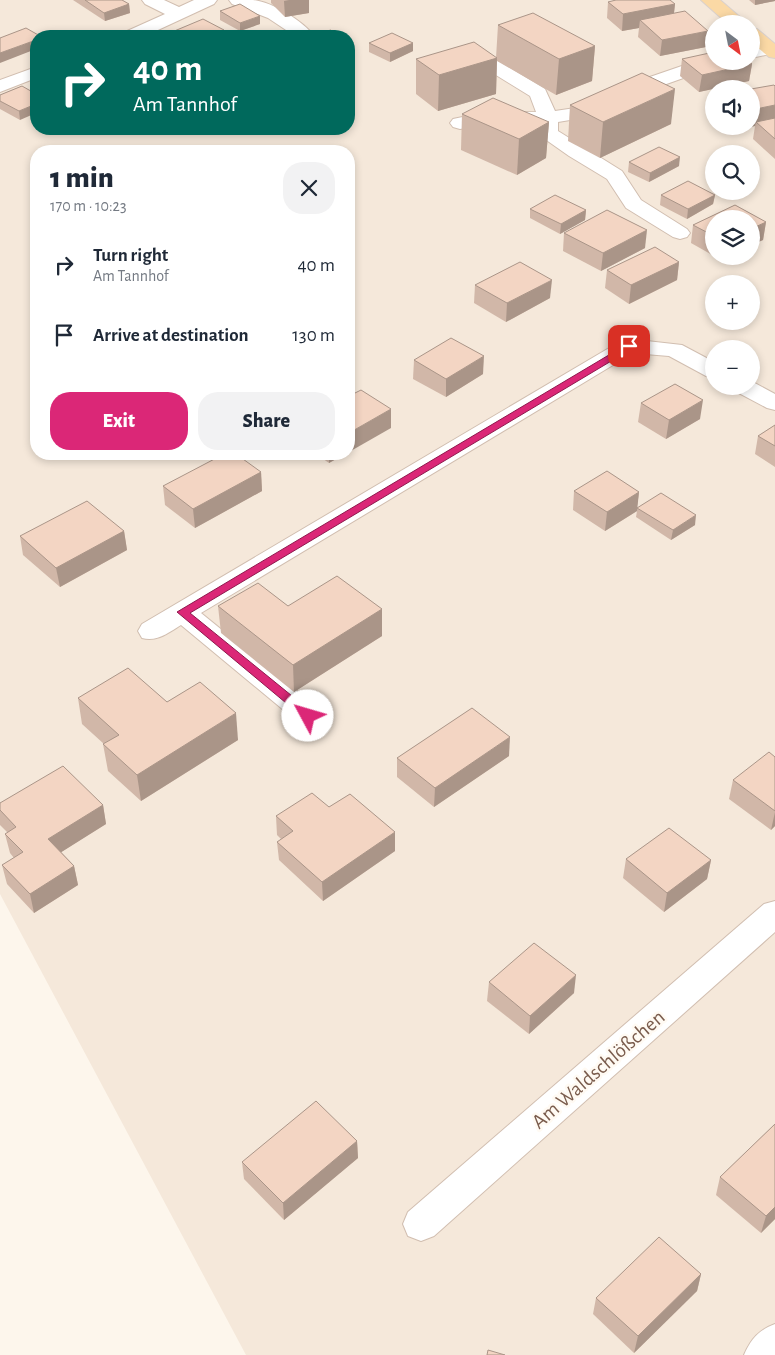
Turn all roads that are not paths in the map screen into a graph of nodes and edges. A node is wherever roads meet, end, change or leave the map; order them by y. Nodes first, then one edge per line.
1 (151, 0) edge
2 (208, 0) edge
3 (238, 0) edge
4 (710, 0) edge
5 (179, 14) junction
6 (729, 15) edge
7 (143, 30) edge
8 (299, 30) edge
9 (760, 40) edge
10 (773, 51) edge
11 (760, 52) edge
12 (476, 55) edge
13 (705, 64) edge
14 (30, 74) edge
15 (0, 86) edge
16 (548, 118) junction
17 (460, 123) dead end
18 (680, 233) dead end
19 (705, 366) edge
20 (760, 395) edge
21 (775, 403) edge
22 (182, 612) junction
23 (151, 631) dead end
24 (308, 716) dead end
25 (775, 913) edge
26 (421, 1224) dead end
27 (775, 1342) edge
28 (763, 1355) edge

1 - 5 street
2 - 5 street
3 - 8 street
4 - 6 main road
5 - 7 street
9 - 10 main road
10 - 11 street
12 - 16 street
13 - 16 street
14 - 15 street
16 - 17 street
16 - 18 street
19 - 22 street
20 - 21 street
22 - 23 street
22 - 24 street
25 - 26 street, Am Waldschlößchen
27 - 28 street

